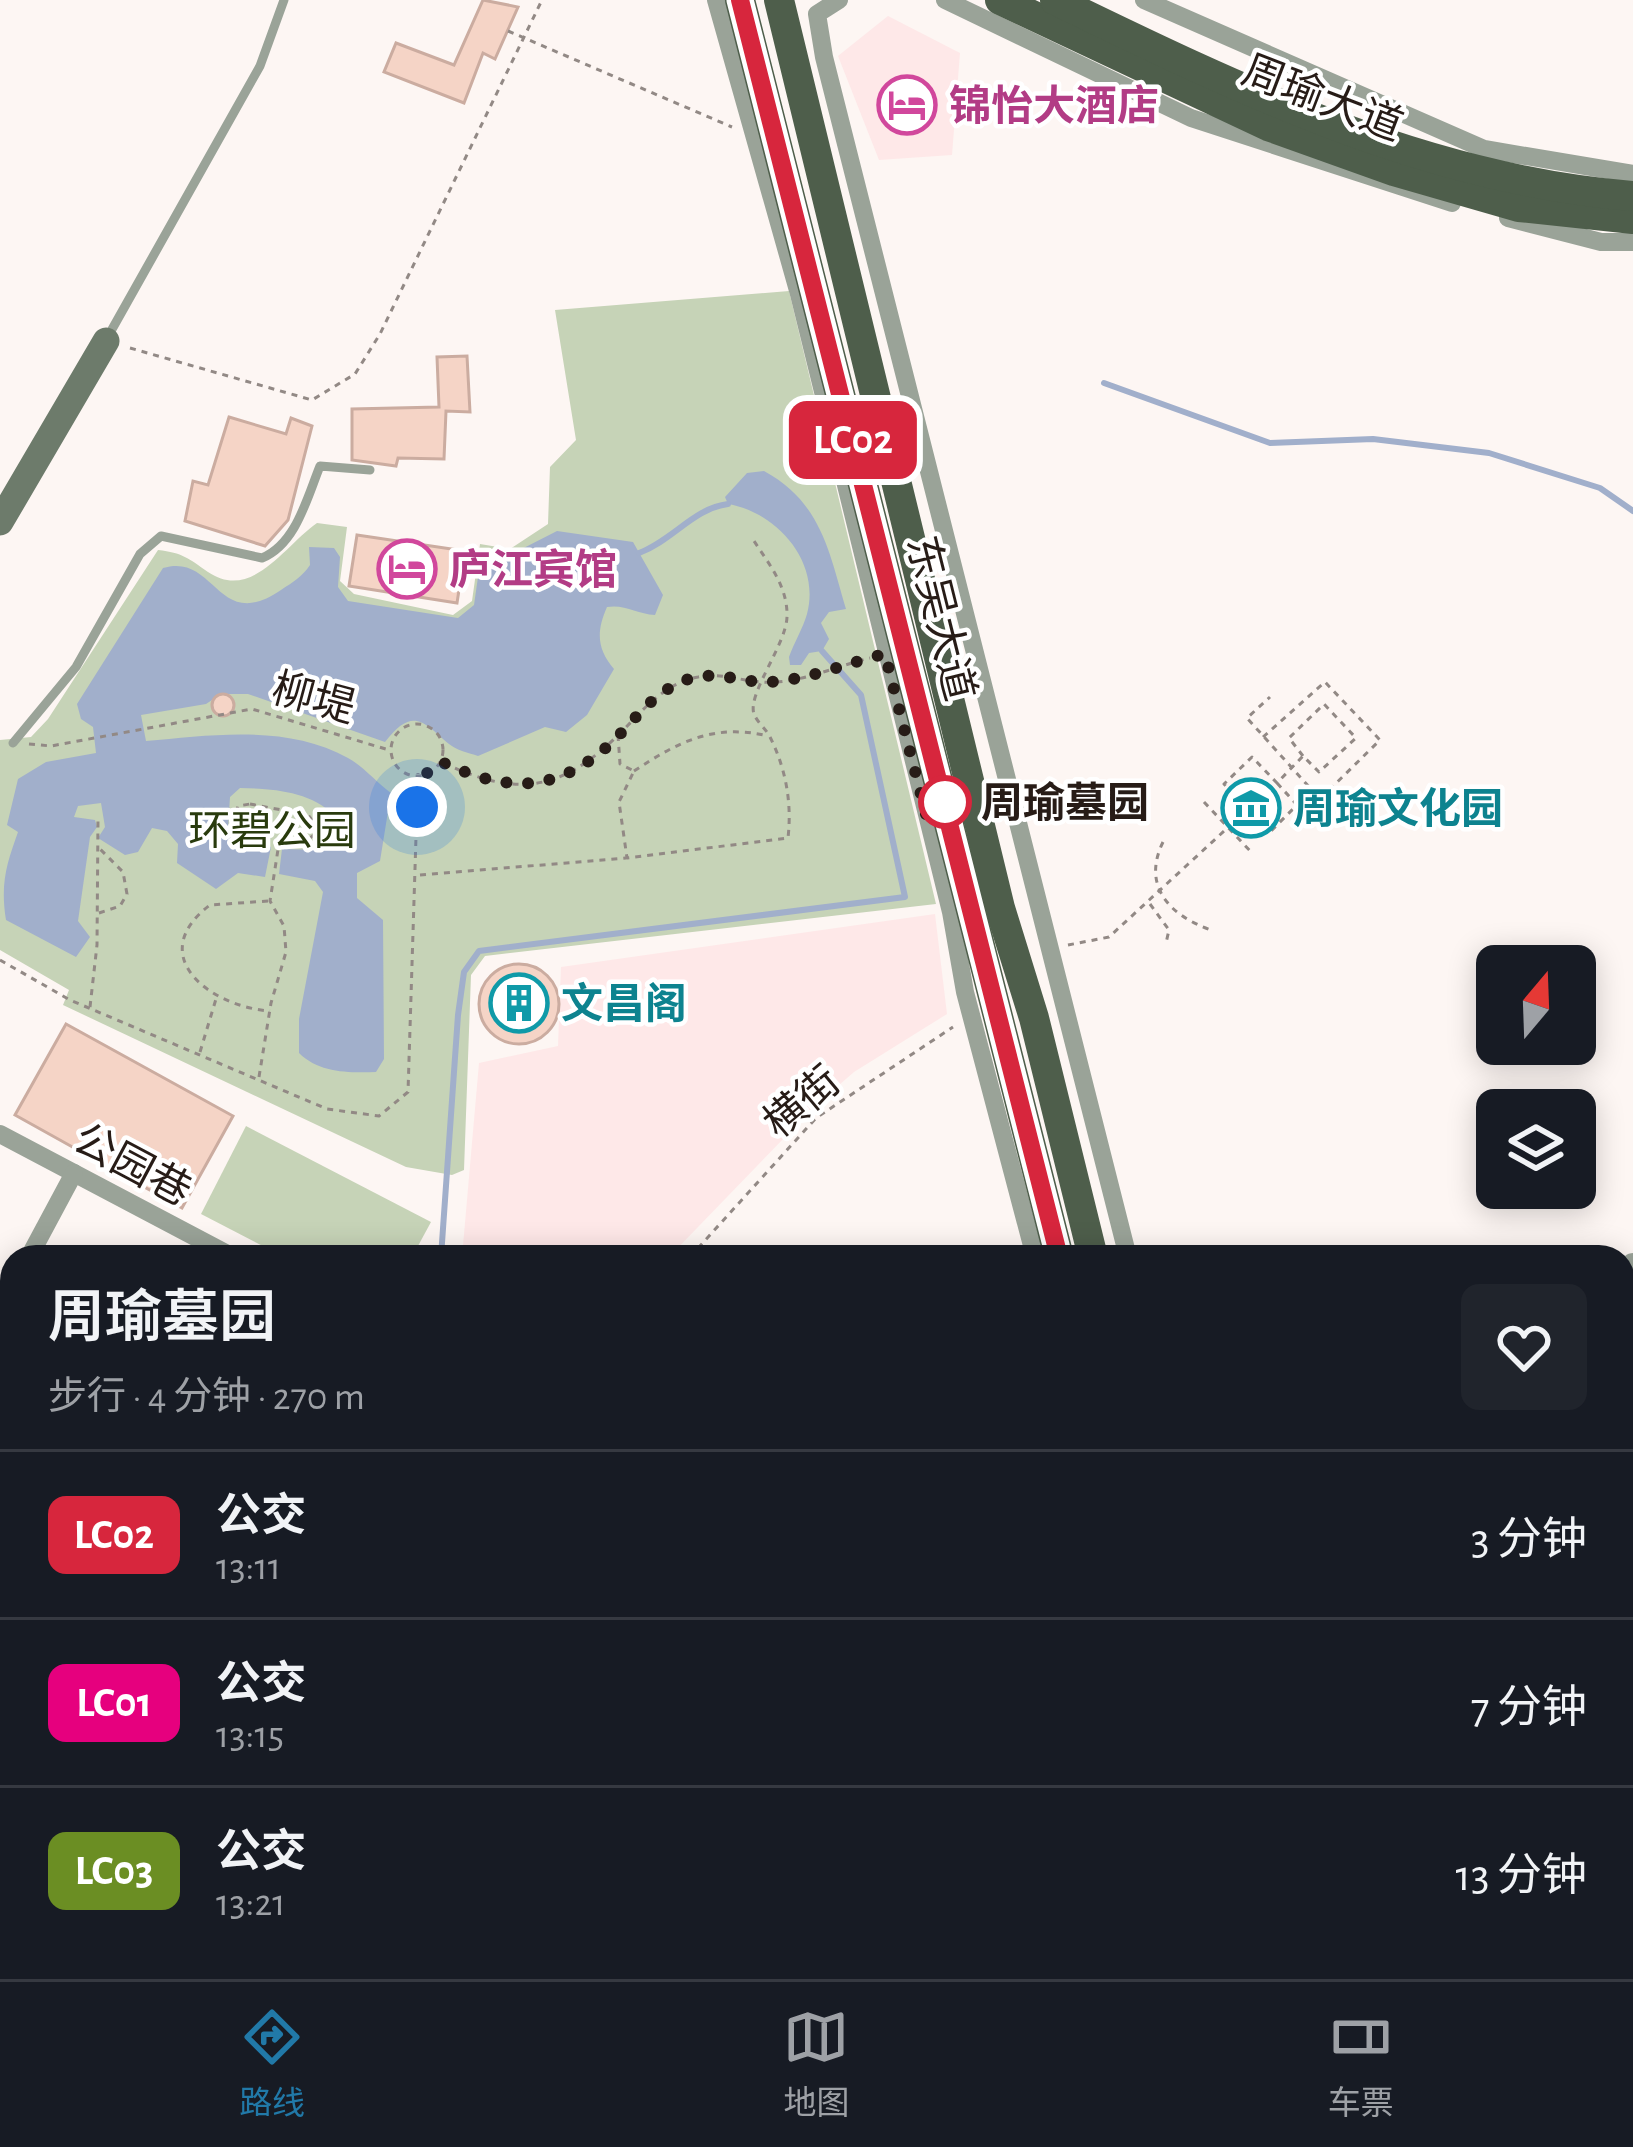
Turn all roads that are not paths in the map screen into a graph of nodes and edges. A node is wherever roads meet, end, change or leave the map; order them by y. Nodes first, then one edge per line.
1 (284, 0) edge
2 (716, 0) edge
3 (740, 0) edge
4 (779, 0) edge
5 (839, 0) edge
6 (945, 0) edge
7 (1000, 0) edge
8 (1055, 0) edge
9 (1144, 0) edge
10 (1633, 174) edge
11 (1633, 196) edge
12 (1633, 219) edge
13 (1633, 242) edge
14 (106, 341) joint
15 (370, 470) dead end
16 (0, 522) edge
17 (13, 743) road end
18 (0, 1134) edge
19 (74, 1173) junction
20 (35, 1245) edge
21 (210, 1245) edge
22 (1032, 1245) edge
23 (1056, 1245) edge
24 (1090, 1245) edge
25 (1125, 1245) edge

1 - 14 lane
2 - 22 street
3 - 23 main road, 东吴大道
4 - 24 main road, 东吴大道
5 - 25 street
6 - 13 street
7 - 12 main road, 周瑜大道
8 - 11 main road, 周瑜大道
9 - 10 street
14 - 16 main road
15 - 17 lane
18 - 19 street, 公园巷
19 - 20 street
19 - 21 street, 公园巷

